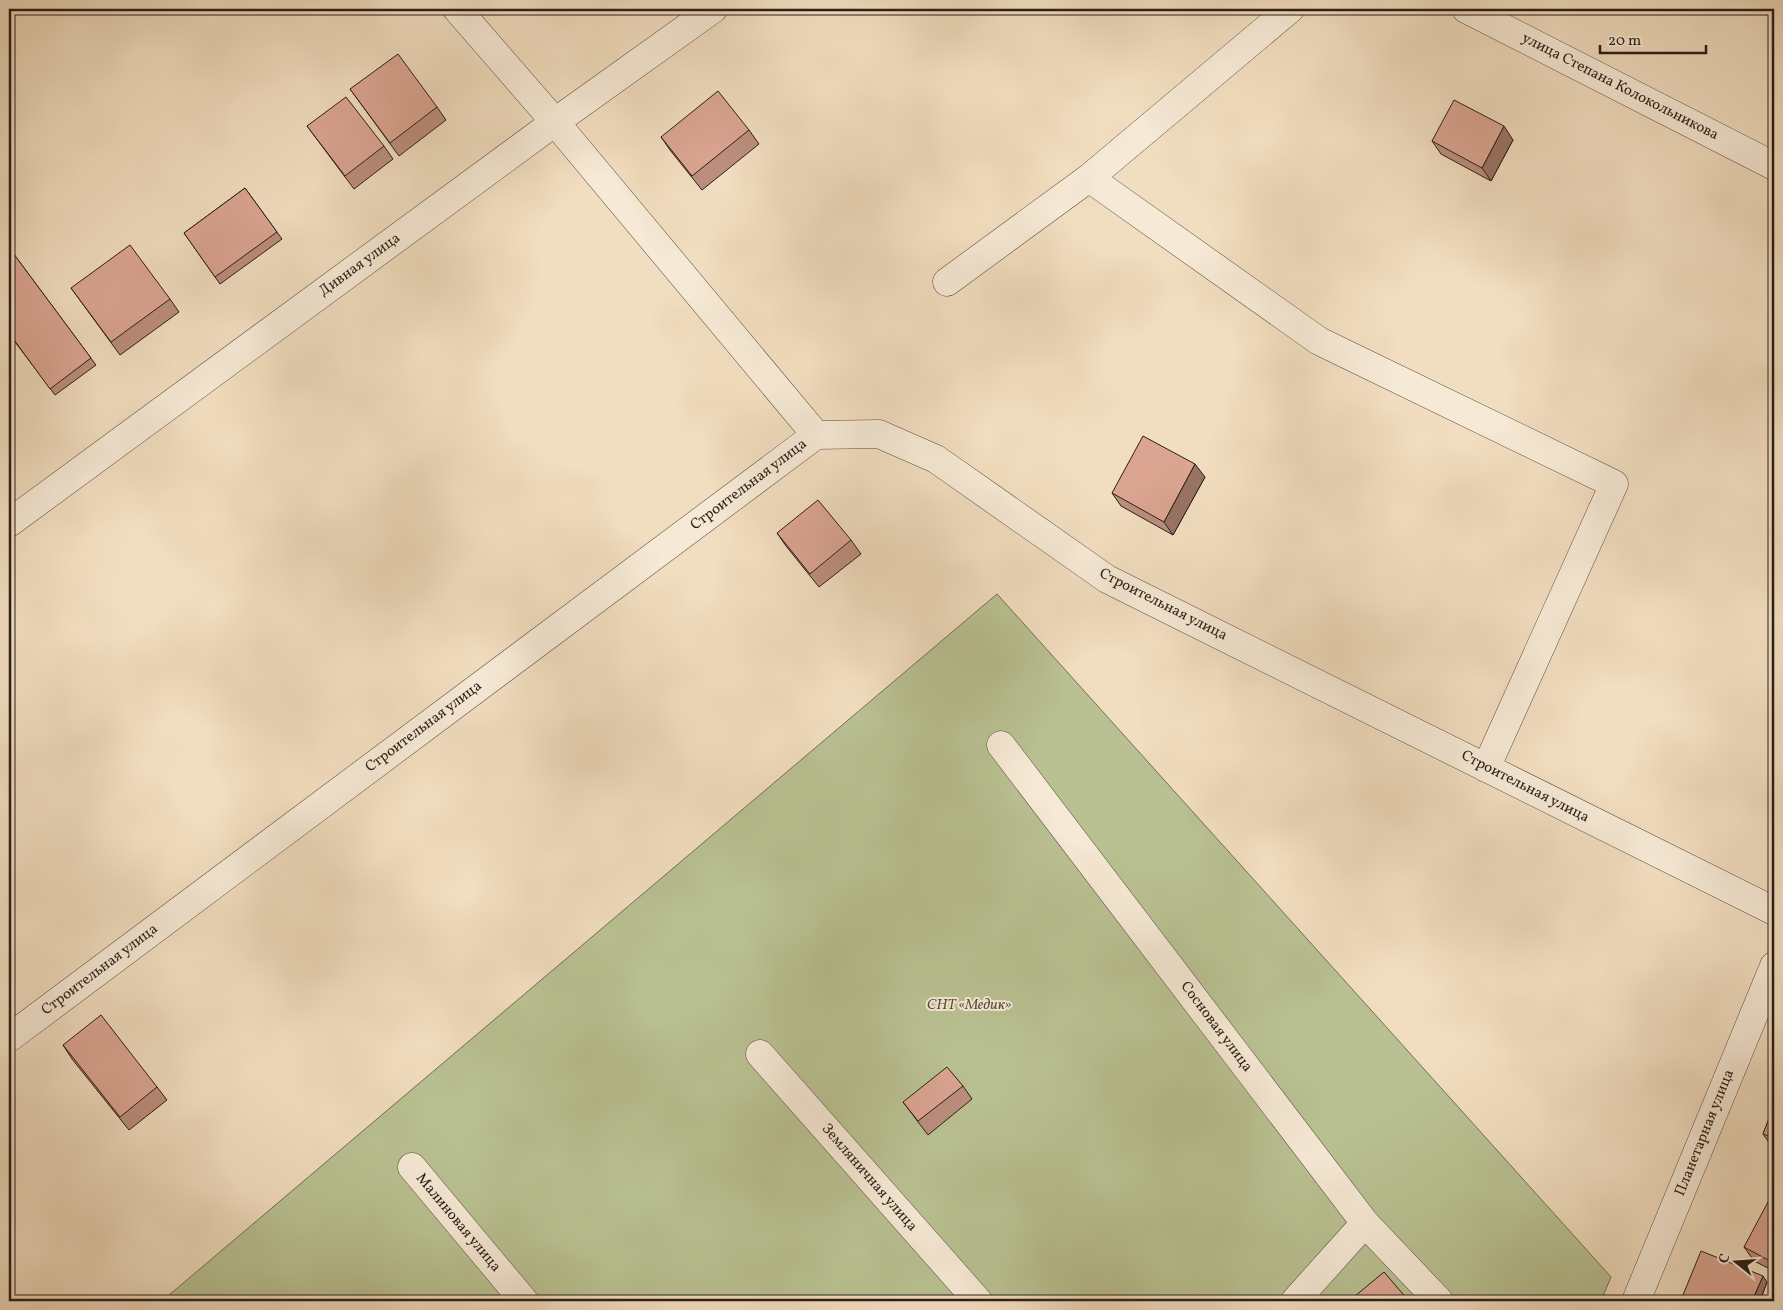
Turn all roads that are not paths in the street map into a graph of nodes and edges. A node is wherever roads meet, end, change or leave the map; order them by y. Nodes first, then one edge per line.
1 (457, 9) edge
2 (713, 9) edge
3 (1290, 9) edge
4 (1466, 9) edge
5 (555, 122) junction
6 (1774, 166) edge
7 (1089, 178) junction
8 (947, 282) dead end
9 (816, 435) junction
10 (9, 523) edge
11 (1001, 745) dead end
12 (1486, 768) junction
13 (1774, 911) edge
14 (1774, 966) edge
15 (9, 1038) edge
16 (760, 1054) dead end
17 (412, 1168) dead end
18 (1365, 1222) junction
19 (524, 1301) edge
20 (978, 1301) edge
21 (1295, 1301) edge
22 (1439, 1301) edge
23 (1636, 1301) edge

1 - 5 street
2 - 5 street, Дивная улица
3 - 7 street
4 - 6 street, улица Степана Колокольникова
5 - 9 street
5 - 10 street, Дивная улица
7 - 8 street
7 - 12 street
9 - 12 street, Строительная улица
9 - 15 street, Строительная улица
11 - 18 street, Сосновая улица
12 - 13 street, Строительная улица
14 - 23 street, Планетарная улица
16 - 20 street, Земляничная улица
17 - 19 street, Малиновая улица
18 - 21 street
18 - 22 street, Сосновая улица

